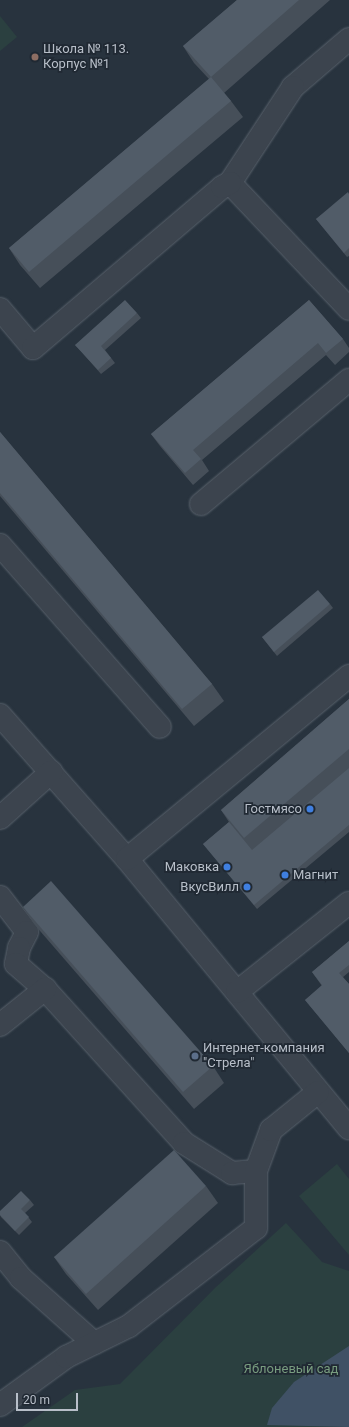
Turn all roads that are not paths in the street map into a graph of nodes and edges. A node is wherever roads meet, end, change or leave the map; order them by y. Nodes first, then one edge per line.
1 (349, 39) edge
2 (230, 183) junction
3 (0, 309) edge
4 (349, 309) edge
5 (349, 380) edge
6 (201, 504) dead end
7 (0, 545) edge
8 (349, 676) edge
9 (0, 715) edge
10 (160, 727) dead end
11 (51, 772) junction
12 (0, 818) edge
13 (127, 859) junction
14 (0, 897) edge
15 (349, 903) edge
16 (45, 988) junction
17 (237, 992) junction
18 (0, 1025) edge
19 (318, 1092) junction
20 (345, 1116) edge
21 (256, 1171) junction
22 (0, 1252) edge
23 (94, 1343) junction
24 (0, 1405) edge

1 - 2 street
2 - 3 street
2 - 4 street
5 - 6 street
7 - 10 street
8 - 13 street
9 - 11 street
11 - 12 street
11 - 13 street
13 - 17 street
14 - 16 street
15 - 17 street
16 - 18 street
16 - 21 street
17 - 19 street
19 - 20 street
19 - 21 street
21 - 23 street
22 - 23 street
23 - 24 street

